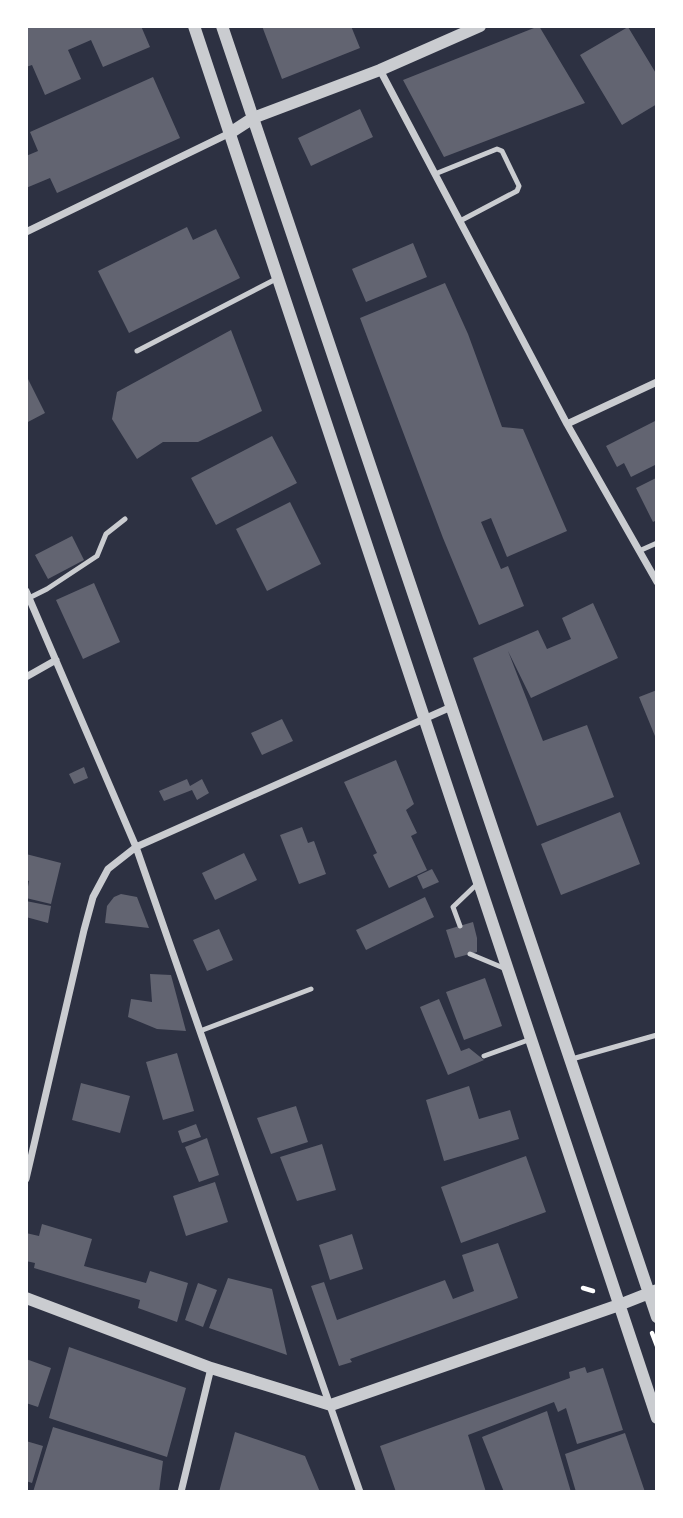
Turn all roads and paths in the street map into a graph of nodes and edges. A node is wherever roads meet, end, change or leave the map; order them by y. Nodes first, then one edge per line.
1 (194, 26) edge
2 (222, 26) edge
3 (472, 28) edge
4 (380, 70) junction
5 (253, 118) junction
6 (230, 133) junction
7 (435, 174) junction
8 (460, 221) junction
9 (26, 232) edge
10 (279, 277) junction
11 (137, 351) dead end
12 (657, 382) edge
13 (567, 424) junction
14 (125, 519) dead end
15 (657, 543) edge
16 (639, 551) junction
17 (657, 582) edge
18 (28, 594) edge
19 (56, 660) junction
20 (26, 677) edge
21 (451, 706) junction
22 (424, 717) junction
23 (136, 847) junction
24 (479, 882) junction
25 (460, 926) dead end
26 (470, 954) dead end
27 (508, 970) junction
28 (311, 989) dead end
29 (200, 1031) junction
30 (657, 1035) edge
31 (531, 1039) junction
32 (484, 1056) dead end
33 (570, 1059) junction
34 (26, 1179) edge
35 (583, 1290) dead end
36 (593, 1291) dead end
37 (653, 1291) edge
38 (26, 1298) edge
39 (620, 1305) junction
40 (657, 1317) edge
41 (211, 1368) junction
42 (331, 1405) junction
43 (657, 1418) edge
44 (181, 1492) edge
45 (360, 1492) edge

1 - 6 street
2 - 5 street
3 - 4 street
4 - 5 street
4 - 7 street
5 - 6 street
5 - 21 street
6 - 9 street
6 - 10 street
7 - 8 street
7 - 8 lane
8 - 13 street
10 - 11 lane
10 - 22 street
12 - 13 street
13 - 16 street
14 - 18 lane
15 - 16 lane
16 - 17 street
18 - 19 street
19 - 20 street
19 - 23 street
21 - 22 street
21 - 33 street
22 - 23 street
22 - 24 street
23 - 29 street
23 - 34 street
24 - 25 lane
24 - 27 street
26 - 27 lane
27 - 31 street
28 - 29 lane
29 - 42 street
30 - 33 lane
31 - 32 lane
31 - 39 street
33 - 37 street
35 - 36 path
37 - 39 street
37 - 40 street
38 - 41 street
39 - 42 street
39 - 43 street
41 - 42 street
41 - 44 street
42 - 45 street

